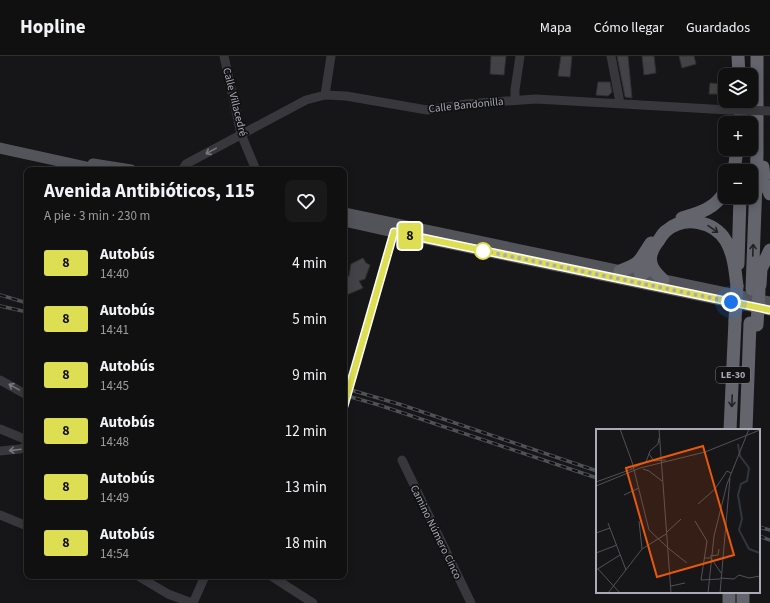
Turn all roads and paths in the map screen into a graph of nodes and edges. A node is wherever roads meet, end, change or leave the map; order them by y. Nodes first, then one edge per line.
1 (224, 56) edge
2 (330, 56) edge
3 (520, 56) edge
4 (611, 56) edge
5 (738, 56) edge
6 (758, 56) edge
7 (739, 68) edge
8 (326, 95) junction
9 (515, 100) junction
10 (620, 104) junction
11 (770, 111) edge
12 (241, 134) junction
13 (0, 148) edge
14 (47, 157) junction
15 (88, 167) edge
16 (112, 167) edge
17 (184, 167) edge
18 (255, 167) edge
19 (770, 194) edge
20 (718, 200) edge
21 (740, 204) edge
22 (347, 214) edge
23 (376, 220) junction
24 (347, 222) edge
25 (394, 232) junction
26 (470, 240) junction
27 (770, 250) edge
28 (525, 260) junction
29 (645, 262) junction
30 (620, 271) junction
31 (641, 275) junction
32 (663, 280) junction
33 (737, 286) junction
34 (756, 290) junction
35 (770, 302) edge
36 (746, 305) junction
37 (770, 310) edge
38 (0, 380) edge
39 (24, 393) edge
40 (0, 429) edge
41 (730, 429) edge
42 (746, 429) edge
43 (24, 439) edge
44 (24, 448) edge
45 (0, 451) edge
46 (402, 460) dead end
47 (0, 515) edge
48 (24, 525) edge
49 (143, 579) edge
50 (204, 579) edge
51 (276, 579) edge
52 (192, 603) edge
53 (313, 603) edge
54 (471, 603) edge

1 - 12 street, Calle Villacedré
2 - 8 street
3 - 9 street
4 - 10 street
5 - 7 highway
6 - 19 highway
34 -> 6 highway, LE-30
8 - 9 street, Calle Bandonilla
8 - 12 street, Calle Bandonilla
9 - 10 street, Calle Bandonilla
10 - 11 street, Calle Bandonilla, bridge
12 -> 17 street, Calle Bandonilla
12 - 18 street, Calle Villacedré
13 - 14 main road
14 - 15 main road
14 - 16 main road
20 - 29 highway
21 - 33 highway, LE-30
22 - 23 main road
23 - 25 main road
23 - 26 main road
24 - 25 main road
25 - 26 main road
25 - 28 main road
26 - 30 main road
27 - 34 highway
28 - 31 main road
28 - 36 main road
29 - 30 highway
29 - 31 highway
29 - 32 highway
29 -> 33 highway
30 - 31 main road
31 - 32 main road
31 - 36 main road
32 - 35 main road
33 -> 41 highway, LE-30, bridge
34 - 42 highway, LE-30
36 - 37 main road
39 -> 38 street
40 - 43 street
44 -> 45 street
46 - 54 street, Camino Número Cinco
47 - 48 street
49 - 52 street
50 - 52 street
51 - 53 street

